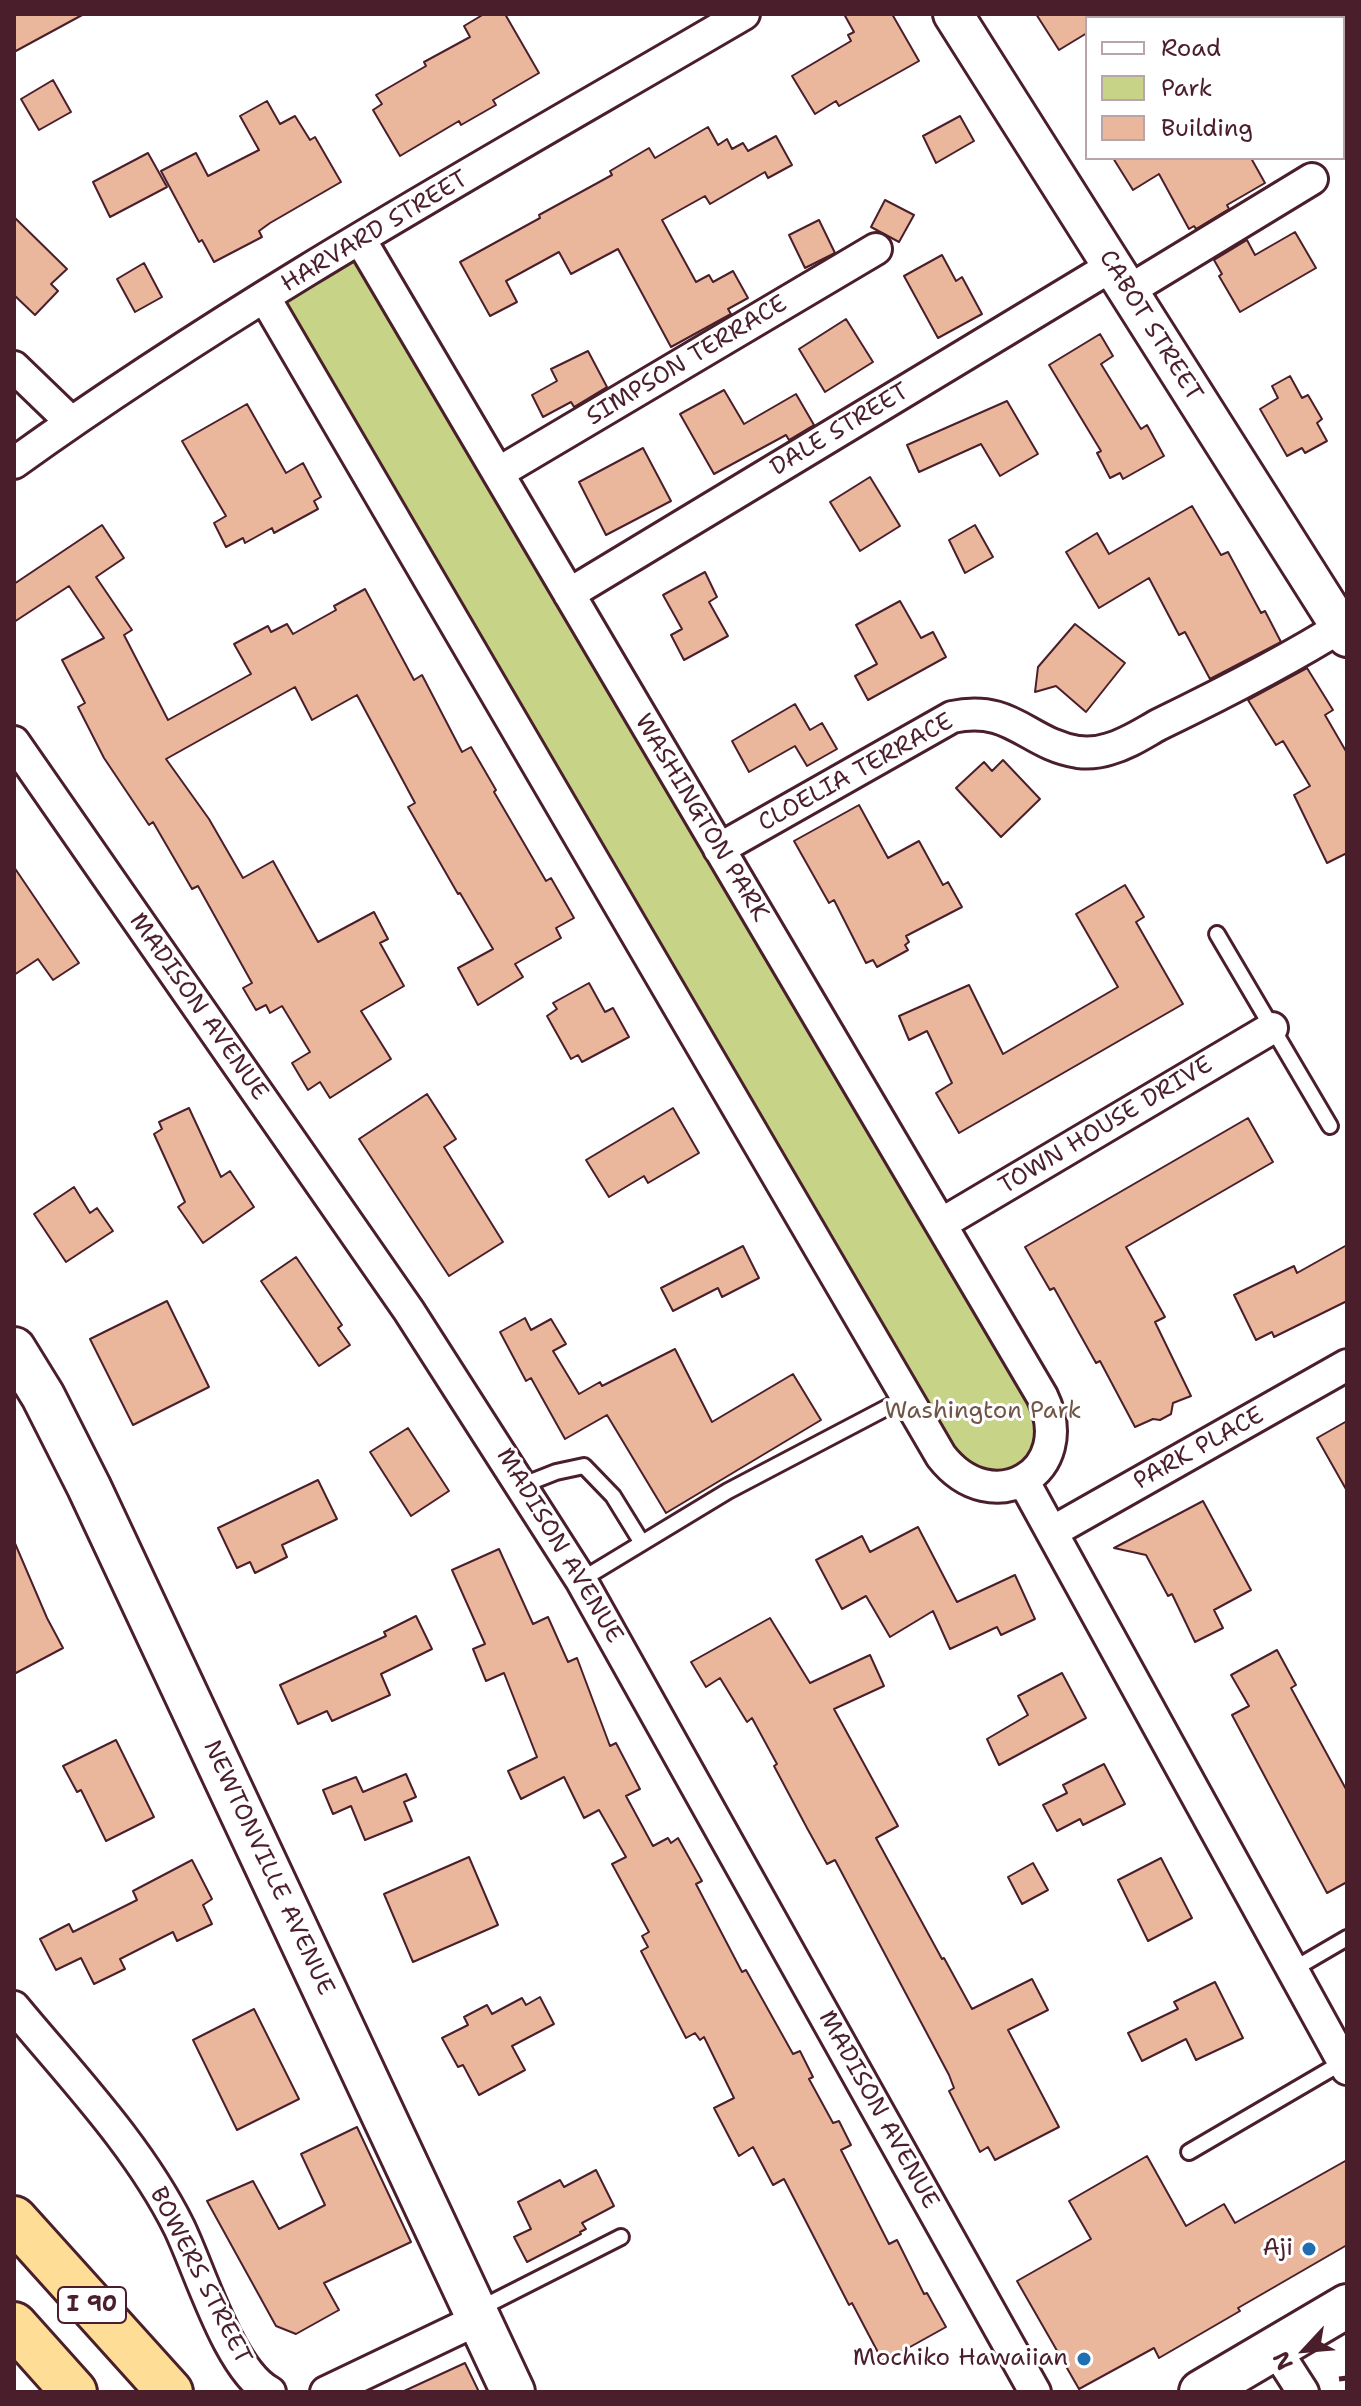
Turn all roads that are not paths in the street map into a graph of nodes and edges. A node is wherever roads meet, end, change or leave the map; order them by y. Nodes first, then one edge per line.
1 (744, 14) edge
2 (953, 14) edge
3 (1312, 179) dead end
4 (360, 239) junction
5 (876, 249) dead end
6 (1120, 279) junction
7 (265, 298) junction
8 (14, 367) edge
9 (71, 422) junction
10 (14, 463) edge
11 (498, 473) junction
12 (569, 594) junction
13 (1345, 629) edge
14 (14, 742) edge
15 (719, 849) junction
16 (1217, 934) dead end
17 (1272, 1028) junction
18 (1330, 1126) dead end
19 (941, 1224) junction
20 (14, 1349) edge
21 (1347, 1365) edge
22 (907, 1397) junction
23 (1023, 1480) junction
24 (523, 1485) junction
25 (1052, 1532) junction
26 (642, 1543) junction
27 (581, 1580) junction
28 (1347, 1938) edge
29 (1294, 1969) junction
30 (14, 2007) edge
31 (1345, 2065) edge
32 (1189, 2152) dead end
33 (14, 2219) edge
34 (621, 2237) dead end
35 (1347, 2306) edge
36 (477, 2315) junction
37 (14, 2325) edge
38 (1276, 2350) junction
39 (74, 2392) edge
40 (170, 2392) edge
41 (270, 2392) edge
42 (326, 2392) edge
43 (513, 2392) edge
44 (1035, 2392) edge
45 (1201, 2392) edge
46 (1303, 2392) edge

1 - 4 street, HARVARD STREET
2 - 6 street, CABOT STREET
3 - 6 street, DALE STREET
4 - 7 street, HARVARD STREET
4 - 11 street, WASHINGTON PARK
5 - 11 street, SIMPSON TERRACE
6 - 12 street, DALE STREET
6 - 13 street, CABOT STREET
7 - 9 street, HARVARD STREET
7 - 22 street
8 - 9 street
9 - 10 street, HARVARD STREET
11 - 12 street, WASHINGTON PARK
12 - 15 street, WASHINGTON PARK
13 - 15 street, CLOELIA TERRACE
14 - 24 street, MADISON AVENUE
15 - 19 street, WASHINGTON PARK
16 - 17 lane
17 - 18 lane
17 - 19 street, TOWN HOUSE DRIVE
19 - 23 street, WASHINGTON PARK
20 - 36 main road, NEWTONVILLE AVENUE
21 - 25 street, PARK PLACE
22 - 23 street
22 - 26 lane
23 - 25 street
24 - 26 lane
24 - 27 street, MADISON AVENUE
25 - 29 street
26 - 27 lane
27 - 44 street, MADISON AVENUE
28 - 29 lane
29 - 31 street
30 - 41 street, BOWERS STREET
31 - 32 lane
33 - 40 highway, I 90
34 - 36 lane
35 - 38 main road
36 - 42 street
36 - 43 main road, NEWTONVILLE AVENUE
37 - 39 highway, I 90
38 - 45 main road
38 - 46 street

